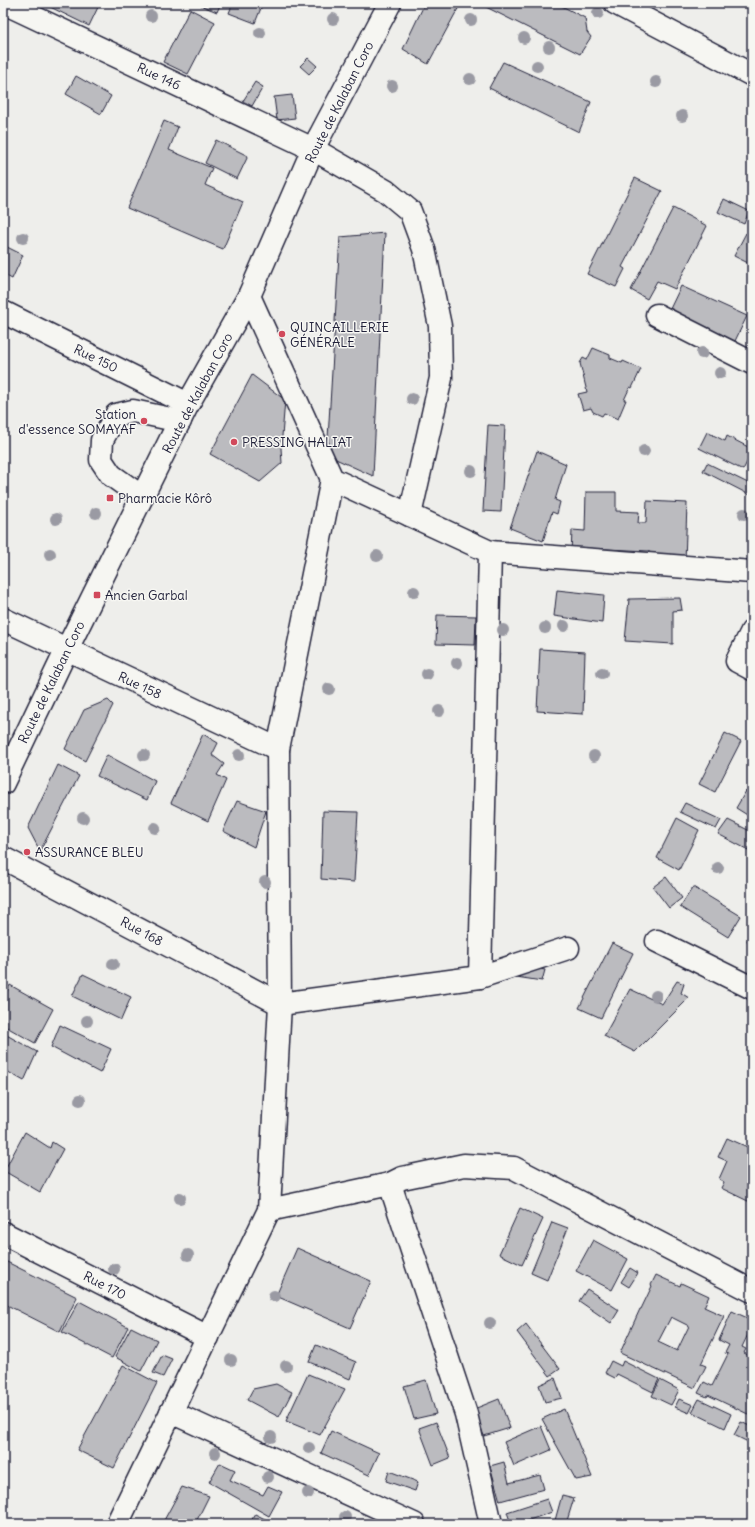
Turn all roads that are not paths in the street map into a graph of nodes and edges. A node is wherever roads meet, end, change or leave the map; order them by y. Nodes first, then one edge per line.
1 (4, 3) edge
2 (390, 3) edge
3 (615, 3) edge
4 (752, 75) edge
5 (313, 149) junction
6 (249, 296) junction
7 (3, 312) edge
8 (657, 315) dead end
9 (752, 362) edge
10 (184, 412) junction
11 (332, 479) junction
12 (142, 497) junction
13 (410, 515) junction
14 (490, 552) junction
15 (752, 572) edge
16 (3, 619) edge
17 (752, 631) edge
18 (66, 651) junction
19 (752, 669) edge
20 (278, 749) junction
21 (3, 783) edge
22 (3, 858) edge
23 (657, 941) dead end
24 (568, 948) dead end
25 (480, 977) junction
26 (752, 988) edge
27 (280, 1004) junction
28 (390, 1184) junction
29 (269, 1210) junction
30 (3, 1233) edge
31 (752, 1291) edge
32 (208, 1337) junction
33 (171, 1412) junction
34 (117, 1524) edge
35 (414, 1524) edge
36 (491, 1524) edge

1 - 5 street, Rue 146
2 - 5 street, Route de Kalaban Coro
3 - 4 street
5 - 6 street, Route de Kalaban Coro
5 - 13 street, Rue 146
6 - 10 street, Route de Kalaban Coro
6 - 11 street
7 - 10 street, Rue 150
8 - 9 street
10 - 12 street, Route de Kalaban Coro
10 - 12 street
11 - 13 street
11 - 20 street
12 - 18 street, Route de Kalaban Coro
13 - 14 street
14 - 15 street
14 - 25 street
16 - 18 street, Rue 158
17 - 19 street
18 - 20 street, Rue 158
18 - 21 street, Route de Kalaban Coro
20 - 27 street
22 - 27 street, Rue 168
23 - 26 street
24 - 25 street
25 - 27 street
27 - 29 street
28 - 29 street
28 - 31 street
28 - 36 street
29 - 32 street
30 - 32 street, Rue 170
32 - 33 street
33 - 34 street
33 - 35 street

